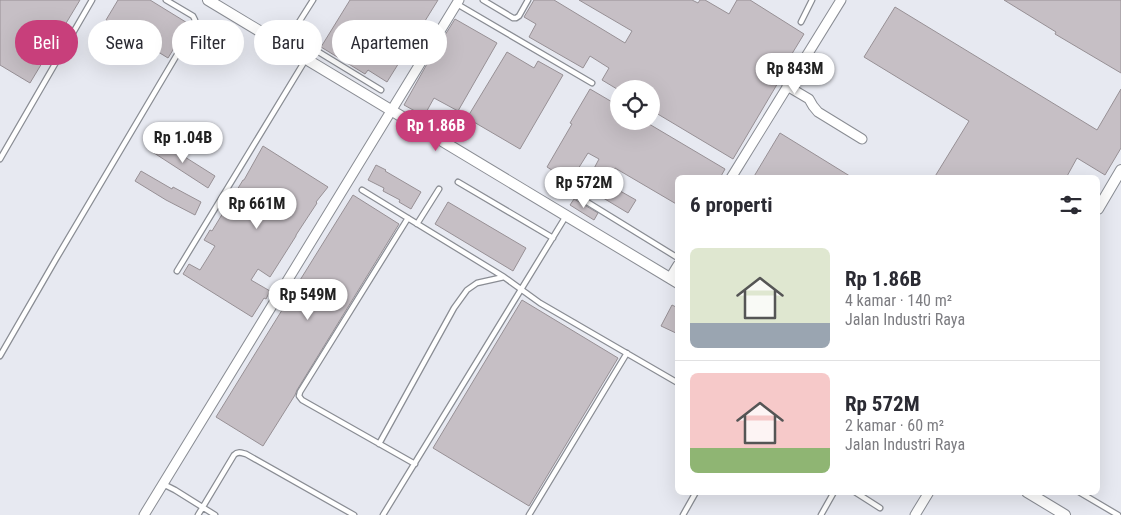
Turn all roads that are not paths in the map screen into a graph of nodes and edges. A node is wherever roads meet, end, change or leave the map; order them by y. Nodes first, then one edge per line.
1 (92, 0) edge
2 (166, 0) edge
3 (208, 0) edge
4 (313, 0) edge
5 (483, 0) edge
6 (528, 0) edge
7 (812, 0) edge
8 (841, 0) edge
9 (458, 2) edge
10 (801, 22) dead end
11 (254, 28) edge
12 (302, 65) edge
13 (316, 65) edge
14 (592, 83) dead end
15 (787, 86) junction
16 (381, 90) dead end
17 (391, 111) junction
18 (862, 139) dead end
19 (0, 159) edge
20 (1121, 170) edge
21 (733, 175) edge
22 (458, 182) dead end
23 (440, 189) dead end
24 (362, 190) dead end
25 (574, 194) dead end
26 (1100, 206) edge
27 (566, 216) junction
28 (408, 218) junction
29 (417, 224) junction
30 (553, 238) junction
31 (675, 256) edge
32 (177, 271) dead end
33 (504, 277) junction
34 (674, 280) edge
35 (522, 289) junction
36 (627, 354) junction
37 (0, 356) edge
38 (675, 381) edge
39 (379, 444) junction
40 (415, 464) junction
41 (163, 484) junction
42 (694, 495) edge
43 (832, 495) edge
44 (860, 495) edge
45 (927, 495) edge
46 (1032, 495) edge
47 (1084, 495) edge
48 (202, 508) junction
49 (880, 508) dead end
50 (144, 515) edge
51 (198, 515) edge
52 (215, 515) edge
53 (354, 515) edge
54 (383, 515) edge
55 (529, 515) edge
56 (683, 515) edge
57 (821, 515) edge
58 (915, 515) edge
59 (1065, 515) edge
60 (1118, 515) edge

1 - 19 lane
2 - 37 lane
3 - 11 street
4 - 16 lane
5 - 6 lane
7 - 10 lane
8 - 15 street
9 - 14 lane
9 - 17 street
12 - 32 lane
13 - 17 street
15 - 18 street
15 - 21 street
17 - 27 street
17 - 41 street
20 - 26 street
22 - 30 lane
23 - 29 lane
24 - 28 lane
25 - 31 lane
27 - 30 lane
27 - 34 street
28 - 29 lane
28 - 39 lane
29 - 33 lane
30 - 35 lane
33 - 35 lane
33 - 39 lane
35 - 36 lane
35 - 40 lane
36 - 38 lane
36 - 55 lane
39 - 40 lane
40 - 54 lane
41 - 48 lane
41 - 50 street
42 - 56 lane
43 - 57 lane
44 - 49 lane
45 - 58 street
46 - 59 street
47 - 60 lane
48 - 51 lane
48 - 52 lane
48 - 53 lane

